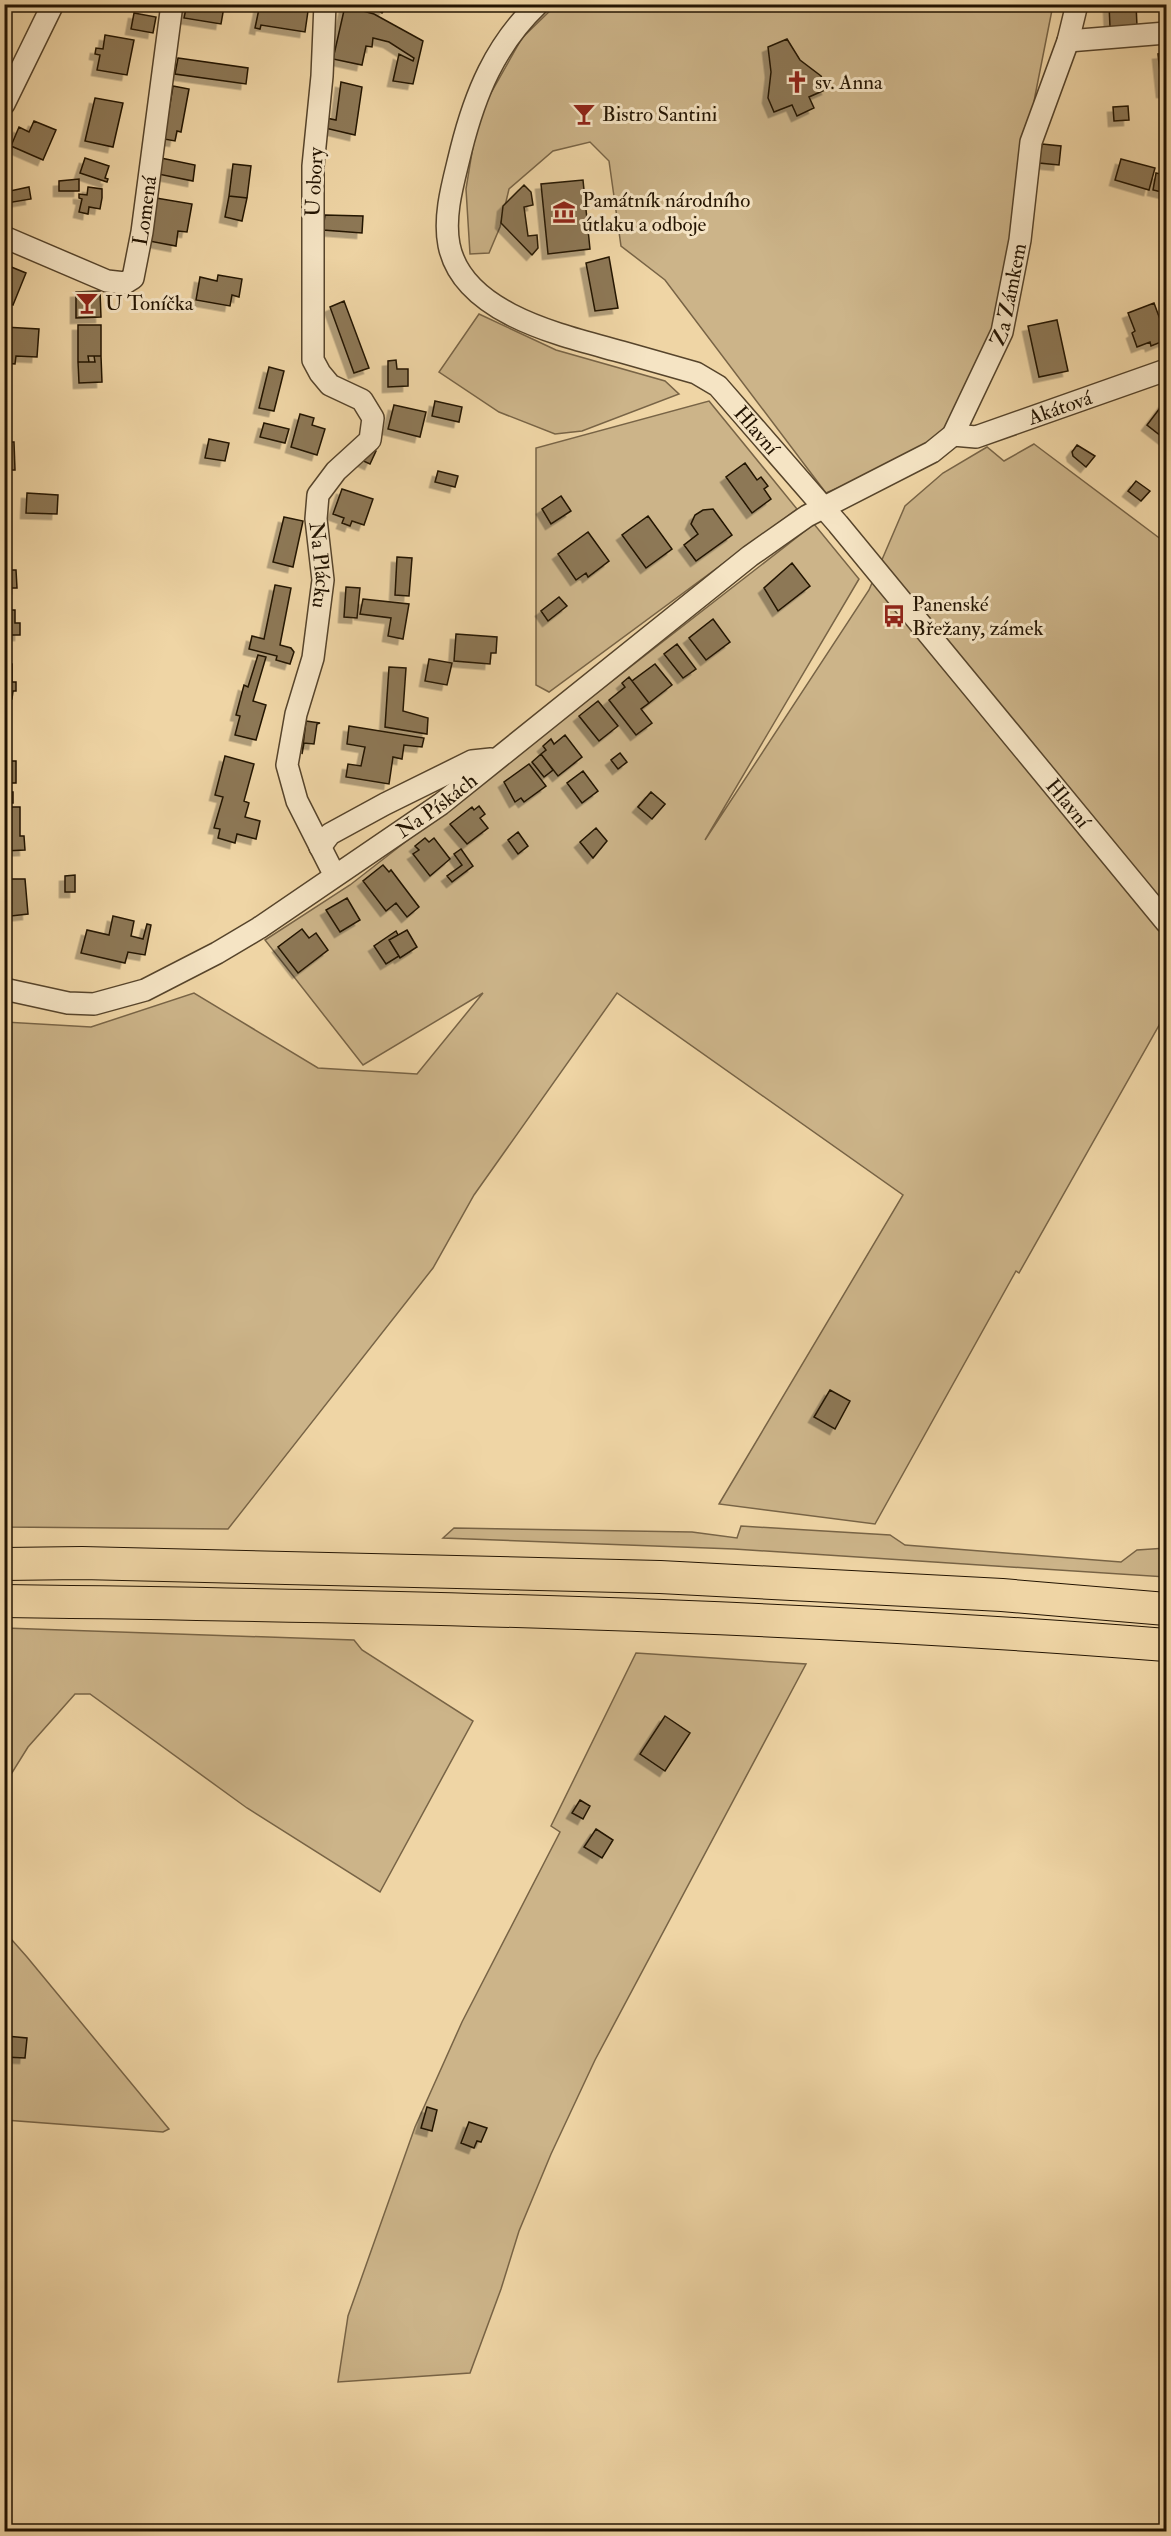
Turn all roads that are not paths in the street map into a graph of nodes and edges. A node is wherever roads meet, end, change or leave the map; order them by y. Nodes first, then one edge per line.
1 (53, 4) edge
2 (172, 4) edge
3 (325, 4) edge
4 (538, 4) edge
5 (1077, 4) edge
6 (1167, 33) edge
7 (1068, 41) junction
8 (4, 104) edge
9 (4, 237) edge
10 (313, 360) joint
11 (1167, 370) edge
12 (953, 435) junction
13 (824, 508) junction
14 (494, 758) junction
15 (320, 847) junction
16 (334, 874) junction
17 (1167, 922) edge
18 (4, 989) edge
19 (4, 1564) edge
20 (4, 1601) edge
21 (1167, 1609) edge
22 (1167, 1645) edge

1 - 8 street
2 - 9 street, Lomená
3 - 10 street, U obory
4 - 13 street, Hlavní
5 - 7 street, Za Zámkem
6 - 7 street
7 - 12 street, Za Zámkem
10 - 15 street, Na Plácku
11 - 12 street, Akátová
12 - 13 street, Za Zámkem
13 - 14 street, Na Pískách
13 - 17 street, Hlavní
14 - 15 street
14 - 16 street, Na Pískách
15 - 16 street, Na Plácku
16 - 18 street, Na Pískách
19 - 21 highway
20 - 22 highway

